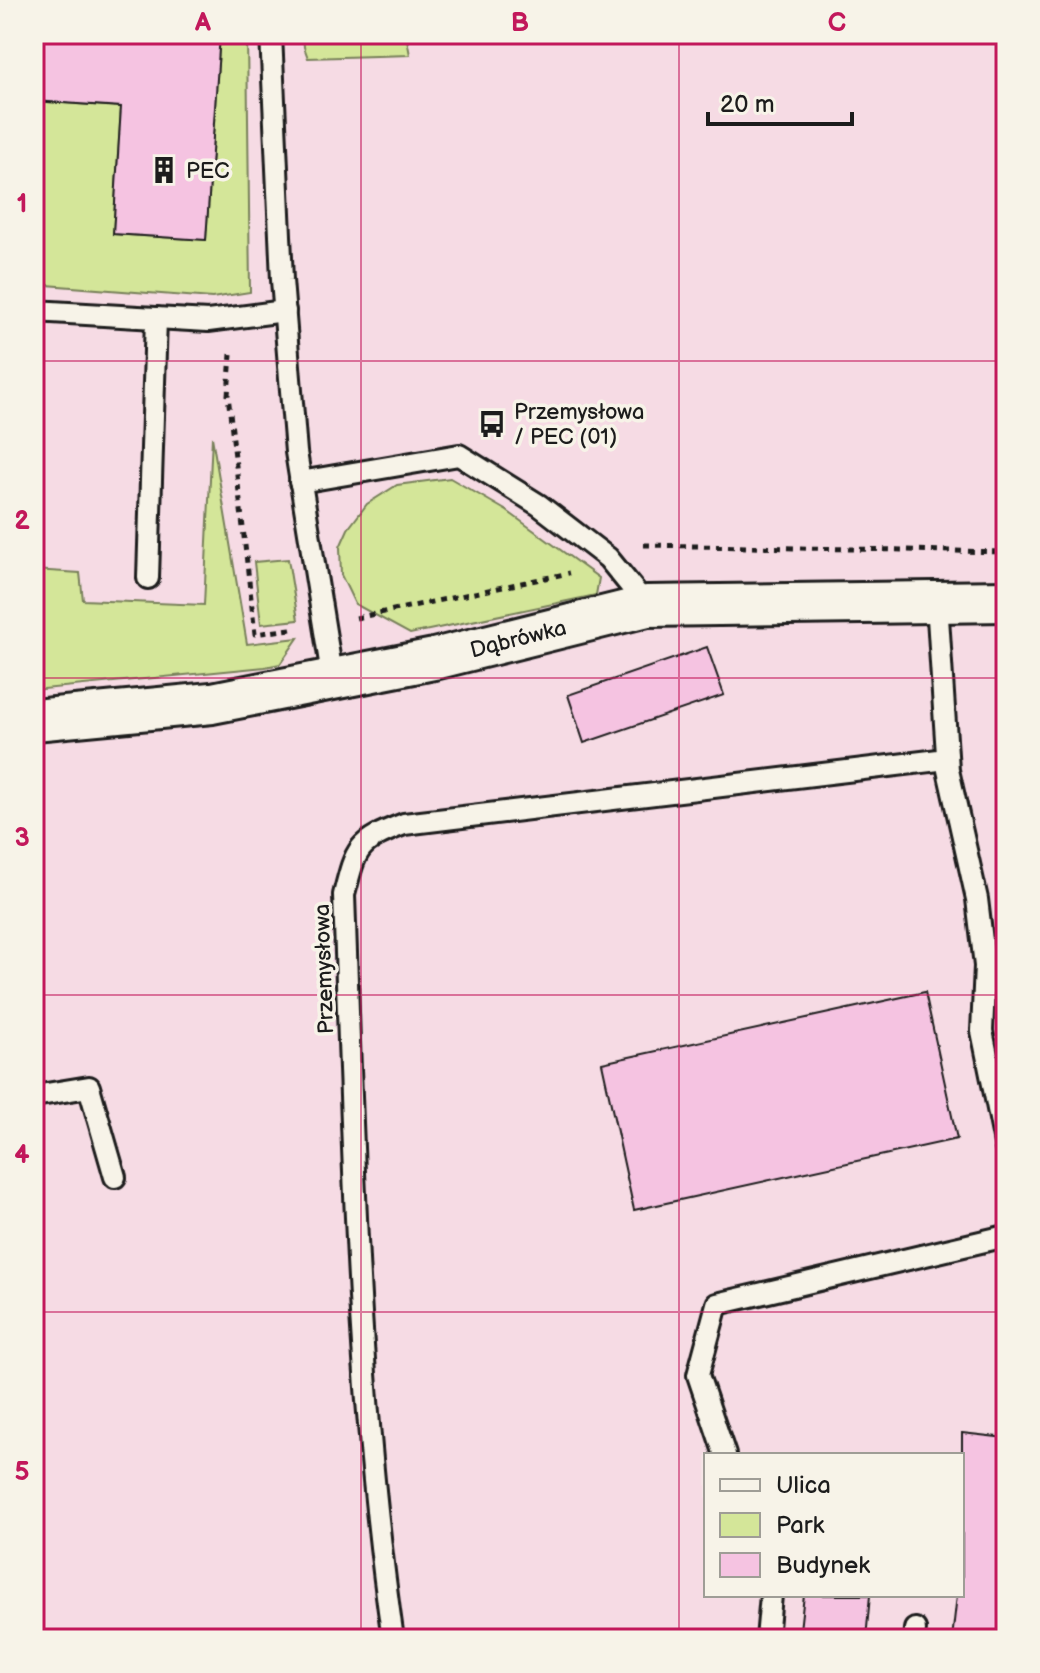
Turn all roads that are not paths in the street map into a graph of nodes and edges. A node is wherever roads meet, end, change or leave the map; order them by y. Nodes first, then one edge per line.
1 (271, 34) edge
2 (34, 311) edge
3 (285, 311) junction
4 (156, 318) junction
5 (300, 482) junction
6 (148, 578) dead end
7 (1006, 601) edge
8 (937, 602) junction
9 (647, 606) junction
10 (333, 681) junction
11 (34, 720) edge
12 (947, 759) junction
13 (34, 1096) edge
14 (1006, 1148) edge
15 (115, 1177) dead end
16 (1006, 1236) edge
17 (724, 1453) edge
18 (771, 1597) edge
19 (393, 1639) edge
20 (767, 1639) edge

1 - 3 lane
2 - 4 lane
3 - 4 lane
3 - 5 lane
4 - 6 lane
5 - 9 lane
5 - 10 lane
7 - 8 street, Dąbrówka
8 - 9 street, Dąbrówka
8 - 12 lane
9 - 10 street, Dąbrówka
10 - 11 street, Dąbrówka
12 - 14 lane
12 - 19 lane, Przemysłowa
13 - 15 lane
16 - 17 lane
18 - 20 lane

